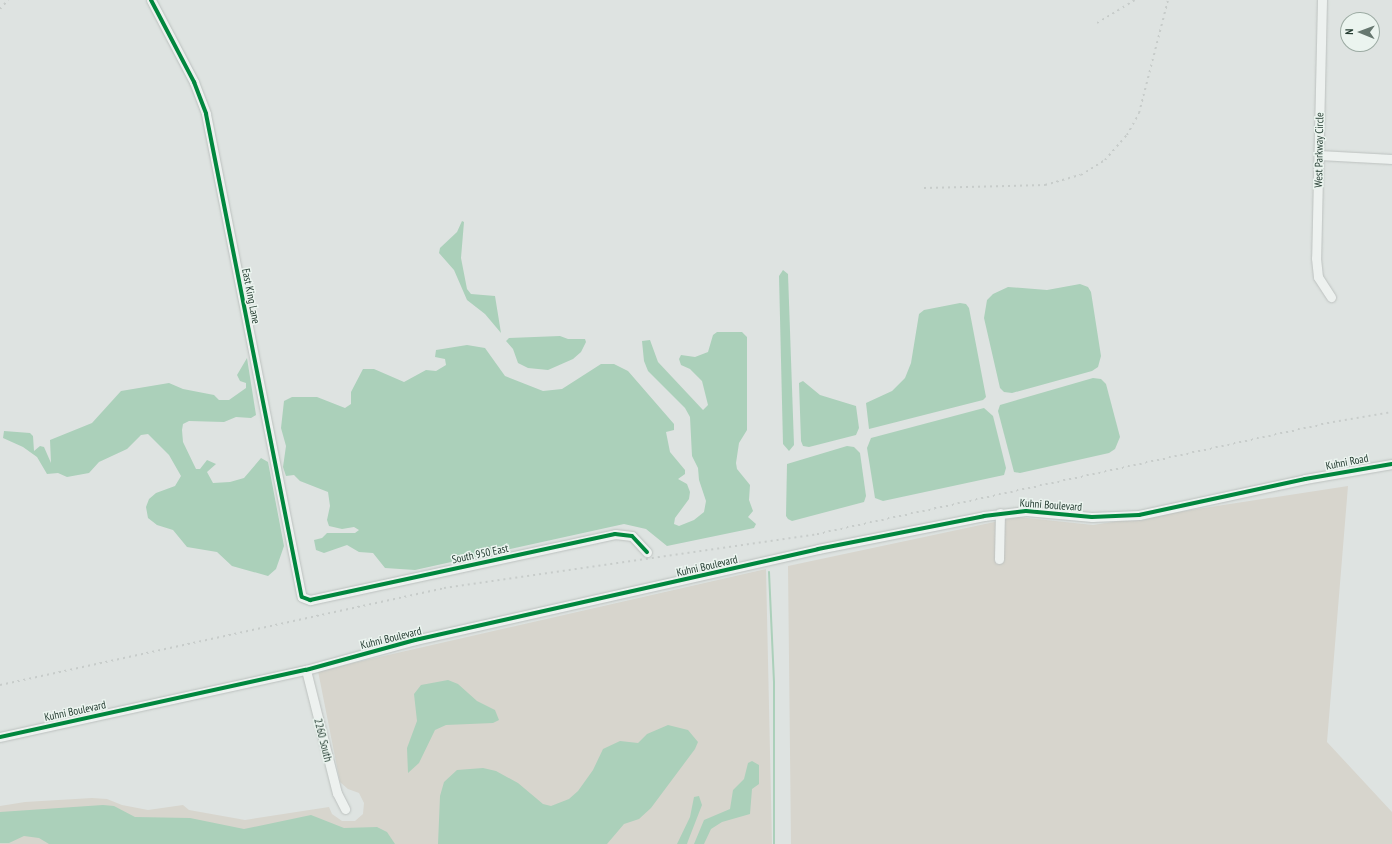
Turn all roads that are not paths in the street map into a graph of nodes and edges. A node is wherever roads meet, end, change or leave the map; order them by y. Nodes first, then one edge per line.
1 (151, 0) edge
2 (1322, 0) edge
3 (1319, 155) junction
4 (1392, 159) edge
5 (1331, 297) dead end
6 (1392, 464) edge
7 (1305, 479) joint
8 (1000, 513) junction
9 (647, 552) dead end
10 (999, 559) dead end
11 (310, 600) joint
12 (306, 670) junction
13 (0, 736) edge
14 (345, 809) dead end

1 - 11 street, East King Lane
2 - 3 street, West Parkway Circle
3 - 4 street
3 - 5 street, West Parkway Circle
6 - 7 street, Kuhni Road
7 - 8 street, Kuhni Boulevard
8 - 10 street
8 - 12 street, Kuhni Boulevard
9 - 11 street, South 950 East
12 - 13 street, Kuhni Boulevard
12 - 14 street, 2260 South

